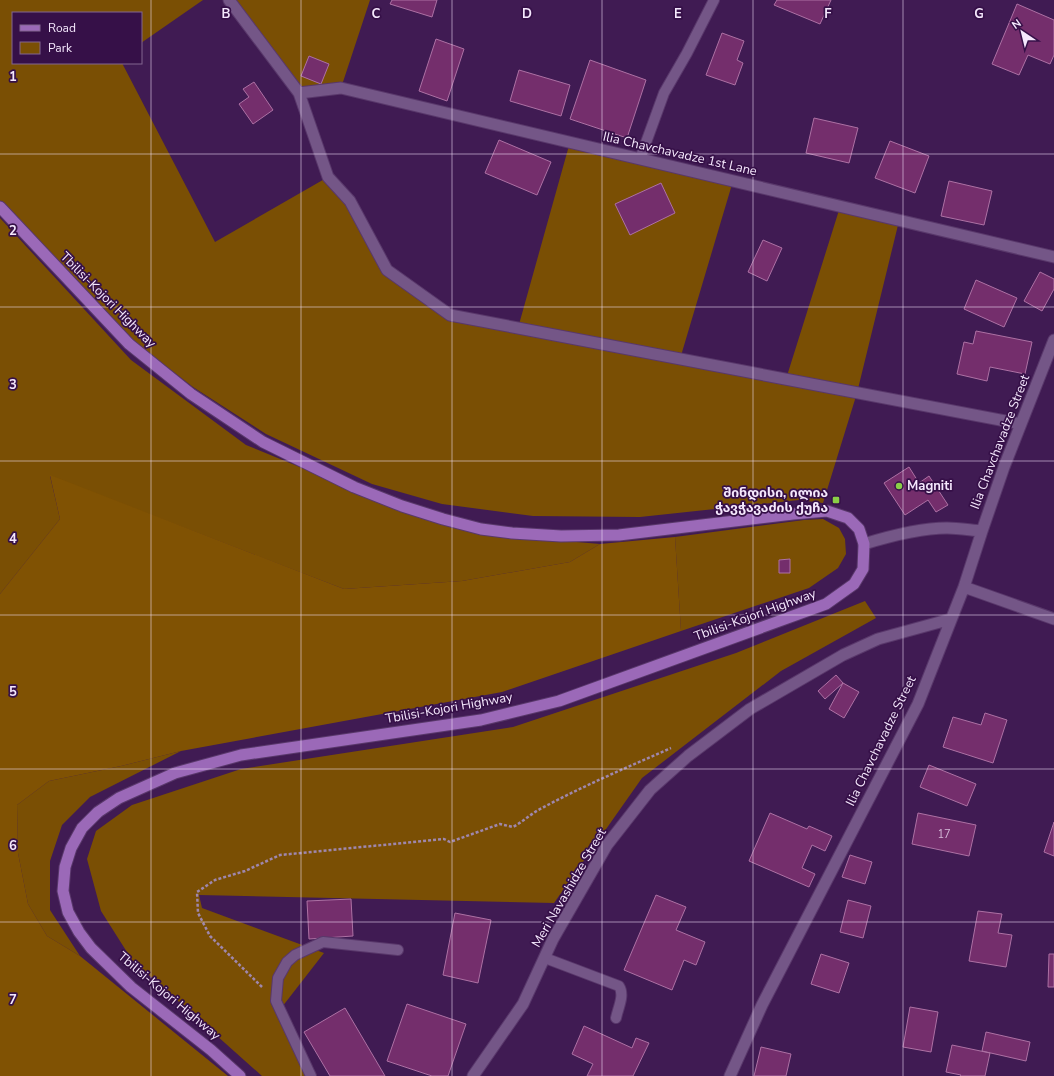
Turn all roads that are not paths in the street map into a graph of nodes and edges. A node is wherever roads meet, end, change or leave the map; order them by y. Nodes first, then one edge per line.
1 (230, 0) edge
2 (714, 0) edge
3 (299, 92) junction
4 (640, 159) junction
5 (0, 207) edge
6 (1054, 257) edge
7 (1054, 340) edge
8 (1021, 424) junction
9 (982, 531) junction
10 (864, 544) junction
11 (964, 587) junction
12 (951, 619) junction
13 (1054, 619) edge
14 (398, 950) dead end
15 (544, 958) junction
16 (616, 1018) dead end
17 (240, 1076) edge
18 (311, 1076) edge
19 (473, 1076) edge
20 (730, 1076) edge

1 - 3 street
2 - 4 lane
3 - 4 street, Ilia Chavchavadze 1st Lane
3 - 8 street
4 - 6 street, Ilia Chavchavadze 1st Lane
5 - 10 main road, Tbilisi-Kojori Highway
7 - 8 street, Ilia Chavchavadze Street
8 - 9 street, Ilia Chavchavadze Street
9 - 10 street
9 - 11 street, Ilia Chavchavadze Street
10 - 17 main road, Tbilisi-Kojori Highway
11 - 12 street, Ilia Chavchavadze Street
11 - 13 street
12 - 15 street, Meri Navashidze Street
12 - 20 street, Ilia Chavchavadze Street
14 - 18 lane
15 - 16 lane
15 - 19 street, Meri Navashidze Street

